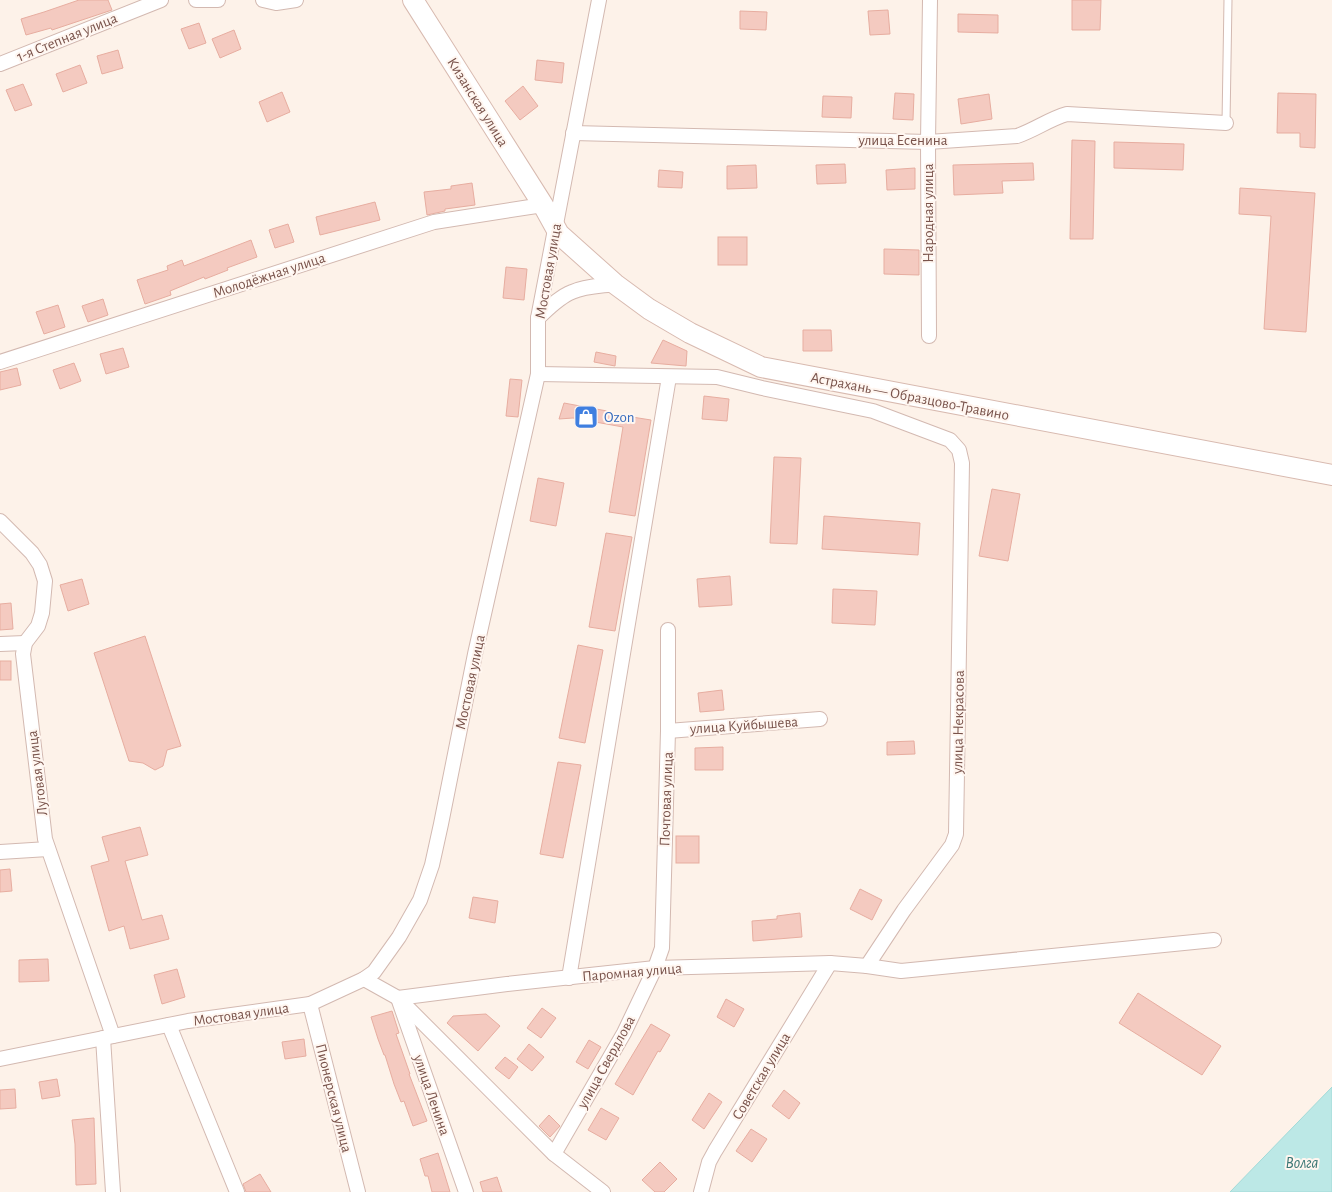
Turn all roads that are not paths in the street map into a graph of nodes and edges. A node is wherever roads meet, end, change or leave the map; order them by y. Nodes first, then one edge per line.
1 (162, 0) edge
2 (196, 0) edge
3 (218, 0) edge
4 (263, 0) edge
5 (296, 0) edge
6 (414, 0) edge
7 (599, 0) edge
8 (930, 0) edge
9 (1228, 0) edge
10 (0, 64) edge
11 (1226, 123) joint
12 (574, 133) junction
13 (928, 142) junction
14 (543, 205) junction
15 (555, 227) junction
16 (615, 284) junction
17 (538, 318) junction
18 (929, 336) dead end
19 (0, 362) edge
20 (538, 374) junction
21 (669, 377) junction
22 (1332, 475) edge
23 (0, 521) edge
24 (668, 630) dead end
25 (25, 643) junction
26 (0, 644) edge
27 (820, 719) dead end
28 (668, 730) junction
29 (48, 848) junction
30 (0, 852) edge
31 (1214, 940) dead end
32 (830, 964) junction
33 (866, 966) junction
34 (655, 968) junction
35 (569, 978) junction
36 (364, 979) junction
37 (398, 998) junction
38 (310, 1004) junction
39 (169, 1025) junction
40 (108, 1037) junction
41 (0, 1059) edge
42 (554, 1154) junction
43 (113, 1192) edge
44 (237, 1192) edge
45 (358, 1192) edge
46 (466, 1192) edge
47 (603, 1192) edge
48 (702, 1192) edge

1 - 10 street, 1-я Степная улица
2 - 3 street
4 - 5 street
6 - 14 street, Кизанская улица
7 - 12 street, Мостовая улица
8 - 13 street, Народная улица
9 - 11 lane
11 - 13 street, улица Есенина
12 - 13 street, улица Есенина
12 - 15 street, Мостовая улица
13 - 18 street, Народная улица
14 - 15 street, Астрахань — Образцово-Травино
14 - 19 street, Молодёжная улица
15 - 16 street, Астрахань — Образцово-Травино
15 - 17 street, Мостовая улица
16 - 17 street
16 - 22 street, Астрахань — Образцово-Травино
17 - 20 street, Мостовая улица
20 - 21 street
20 - 36 street, Мостовая улица
21 - 33 street, улица Некрасова
21 - 35 street
23 - 25 street
24 - 28 street, Почтовая улица
25 - 26 street
25 - 29 street, Луговая улица
27 - 28 street, улица Куйбышева
28 - 34 street, Почтовая улица
29 - 30 street
29 - 40 street, Луговая улица
31 - 33 street, Паромная улица
32 - 33 street, Паромная улица
32 - 34 street, Паромная улица
32 - 48 street, Советская улица
34 - 35 street, Паромная улица
34 - 42 street, улица Свердлова
35 - 37 street, Паромная улица
36 - 37 street
36 - 38 street, Мостовая улица
37 - 42 street
37 - 46 street, улица Ленина
38 - 39 street, Мостовая улица
38 - 45 street, Пионерская улица
39 - 40 street, Мостовая улица
39 - 44 street
40 - 41 street, Мостовая улица
40 - 43 street, Луговая улица
42 - 47 street

